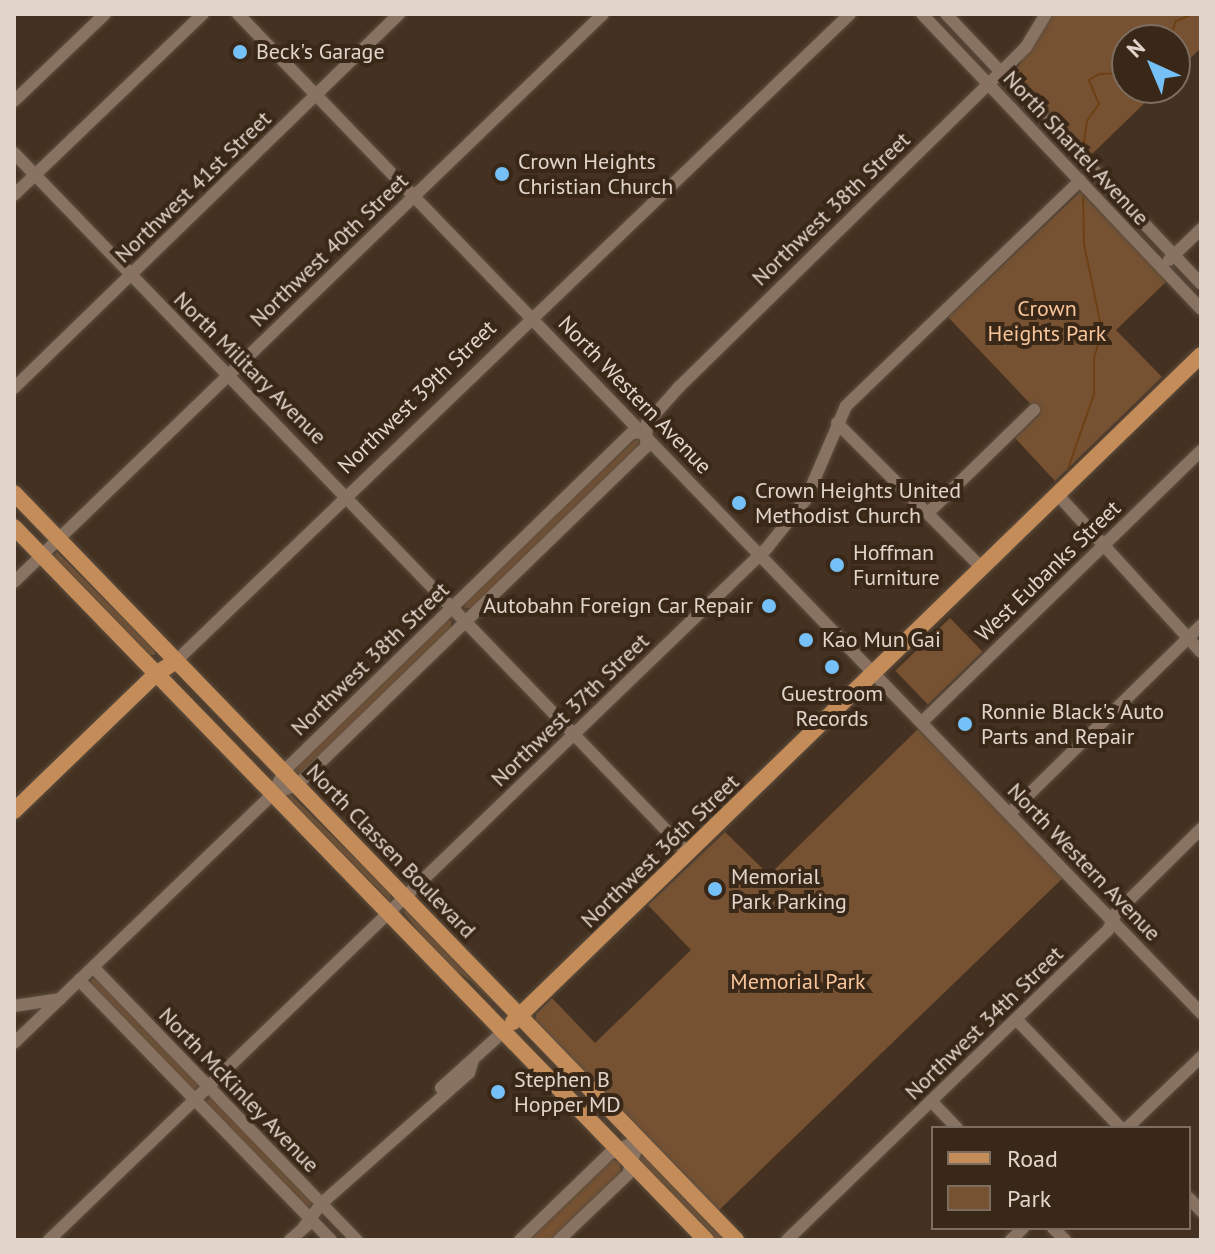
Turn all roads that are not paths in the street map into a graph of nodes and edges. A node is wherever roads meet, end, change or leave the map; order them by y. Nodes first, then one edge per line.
1 (105, 14) edge
2 (203, 14) edge
3 (238, 14) edge
4 (399, 14) edge
5 (603, 14) edge
6 (850, 14) edge
7 (922, 14) edge
8 (946, 14) edge
9 (1046, 14) edge
10 (1001, 72) junction
11 (989, 85) junction
12 (317, 95) junction
13 (14, 101) edge
14 (14, 153) edge
15 (34, 176) junction
16 (1077, 181) junction
17 (14, 195) edge
18 (414, 196) junction
19 (1201, 229) edge
20 (1174, 255) junction
21 (1161, 267) junction
22 (130, 275) junction
23 (1201, 284) edge
24 (1201, 309) edge
25 (532, 317) junction
26 (1201, 355) edge
27 (228, 375) junction
28 (14, 388) edge
29 (1034, 410) dead end
30 (837, 423) junction
31 (644, 432) junction
32 (1201, 451) edge
33 (14, 493) edge
34 (347, 495) junction
35 (1058, 495) junction
36 (928, 513) junction
37 (14, 527) edge
38 (58, 539) junction
39 (1104, 544) junction
40 (761, 553) junction
41 (41, 556) junction
42 (983, 569) junction
43 (14, 582) edge
44 (452, 608) junction
45 (465, 621) junction
46 (1201, 625) edge
47 (1187, 638) junction
48 (1201, 652) edge
49 (176, 661) junction
50 (876, 672) junction
51 (156, 674) junction
52 (923, 721) junction
53 (574, 734) junction
54 (284, 771) junction
55 (297, 785) junction
56 (273, 794) junction
57 (14, 811) edge
58 (1010, 813) junction
59 (1201, 829) edge
60 (689, 854) junction
61 (406, 897) junction
62 (389, 914) junction
63 (1111, 920) junction
64 (93, 967) junction
65 (79, 980) junction
66 (60, 999) junction
67 (14, 1006) edge
68 (1201, 1013) edge
69 (518, 1017) junction
70 (1016, 1019) junction
71 (504, 1031) junction
72 (14, 1043) edge
73 (1201, 1057) edge
74 (208, 1086) junction
75 (195, 1099) junction
76 (931, 1101) junction
77 (955, 1126) edge
78 (1122, 1126) edge
79 (1126, 1126) edge
80 (639, 1140) junction
81 (619, 1150) junction
82 (632, 1163) junction
83 (325, 1206) junction
84 (308, 1222) junction
85 (49, 1240) edge
86 (290, 1240) edge
87 (331, 1240) edge
88 (357, 1240) edge
89 (520, 1240) edge
90 (559, 1240) edge
91 (706, 1240) edge
92 (736, 1240) edge
93 (787, 1240) edge

1 - 13 street
2 - 15 street
3 - 12 street, North Western Avenue
4 - 12 street, Northwest 41st Street
5 - 18 street, Northwest 40th Street
6 - 25 street, Northwest 39th Street
7 - 11 street, North Shartel Avenue
8 - 10 street, North Shartel Avenue
9 - 10 street, Northwest 38th Street
10 - 11 street, Northwest 38th Street
10 - 20 street, North Shartel Avenue
11 - 16 street, North Shartel Avenue
11 - 31 street, Northwest 38th Street
12 - 18 street, North Western Avenue
12 - 22 street, Northwest 41st Street
14 - 15 street, North Military Avenue
15 - 17 street
15 - 22 street, North Military Avenue
16 - 21 street, North Shartel Avenue
16 - 30 street, Northwest 37th Street
18 - 25 street, North Western Avenue
18 - 27 street, Northwest 40th Street
19 - 20 street
20 - 21 street
20 - 23 street, North Shartel Avenue
21 - 24 street, North Shartel Avenue
22 - 27 street, North Military Avenue
22 - 28 street, Northwest 41st Street
25 - 31 street, North Western Avenue
25 - 34 street, Northwest 39th Street
26 - 35 main road
27 - 34 street, North Military Avenue
27 - 38 street, Northwest 40th Street
29 - 36 street
30 - 36 street
30 - 40 street, Northwest 37th Street
31 - 40 street, North Western Avenue
31 - 44 street, Northwest 38th Street
31 - 45 street, Northwest 38th Street
32 - 39 street, West Eubanks Street
33 - 38 main road, North Classen Boulevard
34 - 44 street, North Military Avenue
34 - 49 street, Northwest 39th Street
35 - 39 street
35 - 42 main road
36 - 42 street
37 - 41 main road, North Classen Boulevard
38 - 41 street, Northwest 40th Street
38 - 49 main road, North Classen Boulevard
39 - 47 street
39 - 52 street, West Eubanks Street
40 - 50 street, North Western Avenue
40 - 53 street, Northwest 37th Street
41 - 43 street, Northwest 40th Street
41 - 51 main road, North Classen Boulevard
42 - 50 main road, Northwest 36th Street
44 - 45 street, North Military Avenue
44 - 54 street, Northwest 38th Street
45 - 53 street, North Military Avenue
45 - 55 street, Northwest 38th Street
46 - 47 street
47 - 48 street
47 - 58 street
49 - 51 main road, Northwest 39th Street
49 - 54 main road, North Classen Boulevard
50 - 52 street, North Western Avenue
50 - 60 main road, Northwest 36th Street
51 - 56 main road, North Classen Boulevard
51 - 57 main road, Northwest 39th Street
52 - 58 street, North Western Avenue
53 - 60 street, North Military Avenue
53 - 61 street, Northwest 37th Street
54 - 55 main road, North Classen Boulevard
54 - 56 street, Northwest 38th Street
55 - 56 street, Northwest 38th Street
55 - 61 main road, North Classen Boulevard
56 - 62 main road, North Classen Boulevard
56 - 64 street, Northwest 38th Street
58 - 63 street, North Western Avenue
59 - 63 street, Northwest 34th Street
60 - 69 main road, Northwest 36th Street
61 - 62 street, Northwest 37th Street
61 - 69 main road, North Classen Boulevard
62 - 71 main road, North Classen Boulevard
62 - 74 street, Northwest 37th Street
63 - 68 street, North Western Avenue
63 - 70 street, Northwest 34th Street
64 - 65 street, Northwest 38th Street
64 - 74 street, North McKinley Avenue
65 - 66 street, Northwest 38th Street
65 - 75 street, North McKinley Avenue
66 - 67 street
66 - 72 street, Northwest 38th Street
69 - 71 main road, Northwest 36th Street
69 - 80 main road, North Classen Boulevard
70 - 76 street, Northwest 34th Street
70 - 78 street
71 - 81 main road, North Classen Boulevard
71 - 83 street, Northwest 36th Street
73 - 79 street
74 - 75 street, Northwest 37th Street
74 - 83 street, North McKinley Avenue
75 - 84 street, North McKinley Avenue
75 - 85 street, Northwest 37th Street
76 - 77 street
76 - 93 street, Northwest 34th Street
80 - 81 street
80 - 82 street
80 - 92 main road, North Classen Boulevard
81 - 82 main road, North Classen Boulevard
81 - 89 street
82 - 90 street
82 - 91 main road, North Classen Boulevard
83 - 84 street, Northwest 36th Street
83 - 88 street, North McKinley Avenue
84 - 86 street, Northwest 36th Street
84 - 87 street, North McKinley Avenue

